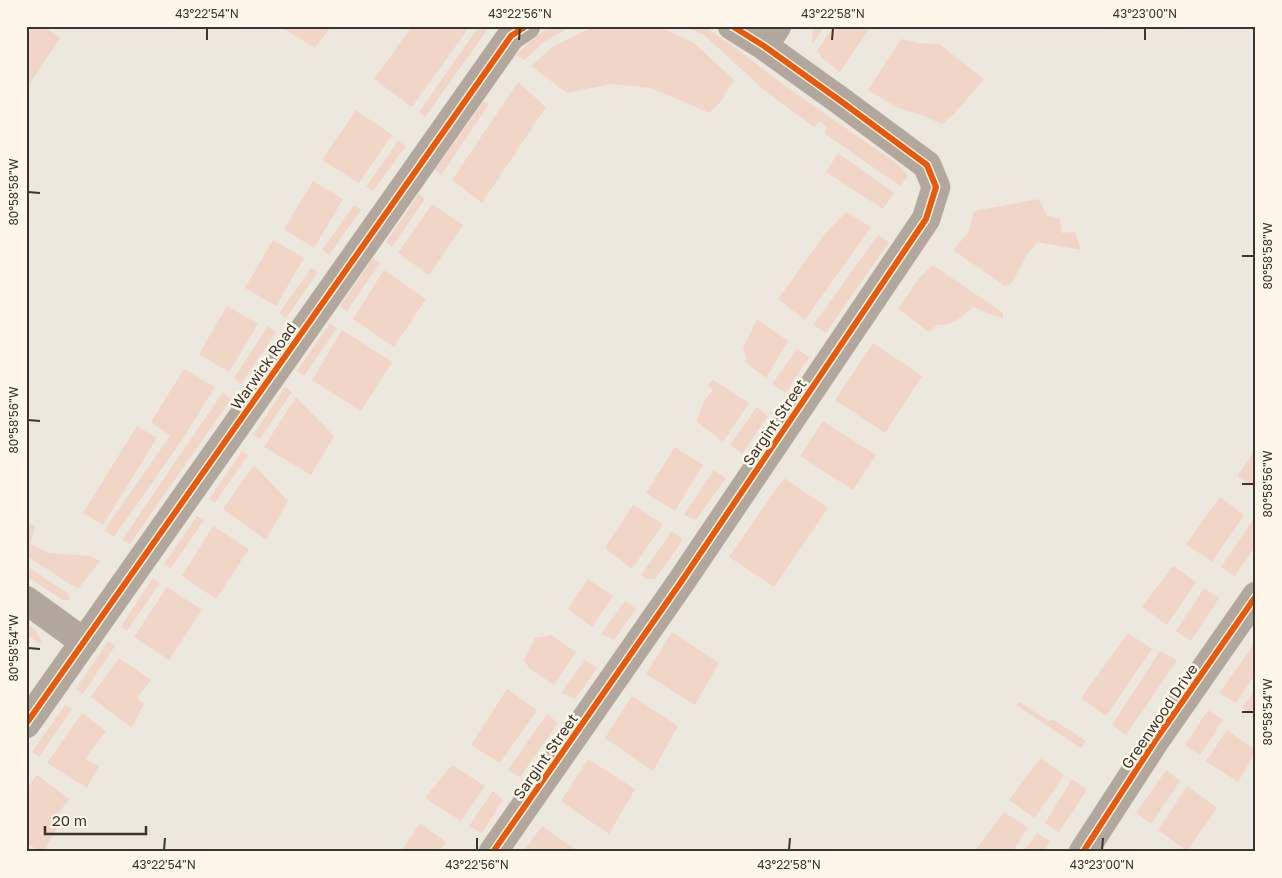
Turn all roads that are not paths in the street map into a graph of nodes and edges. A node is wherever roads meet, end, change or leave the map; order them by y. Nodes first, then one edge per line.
1 (526, 26) edge
2 (732, 26) edge
3 (770, 36) edge
4 (1256, 596) edge
5 (26, 600) edge
6 (84, 642) junction
7 (26, 724) edge
8 (493, 852) edge
9 (1083, 852) edge

1 - 6 street, Warwick Road
2 - 3 street
3 - 8 street, Sargint Street
4 - 9 street, Greenwood Drive
5 - 6 street
6 - 7 street, Warwick Road

